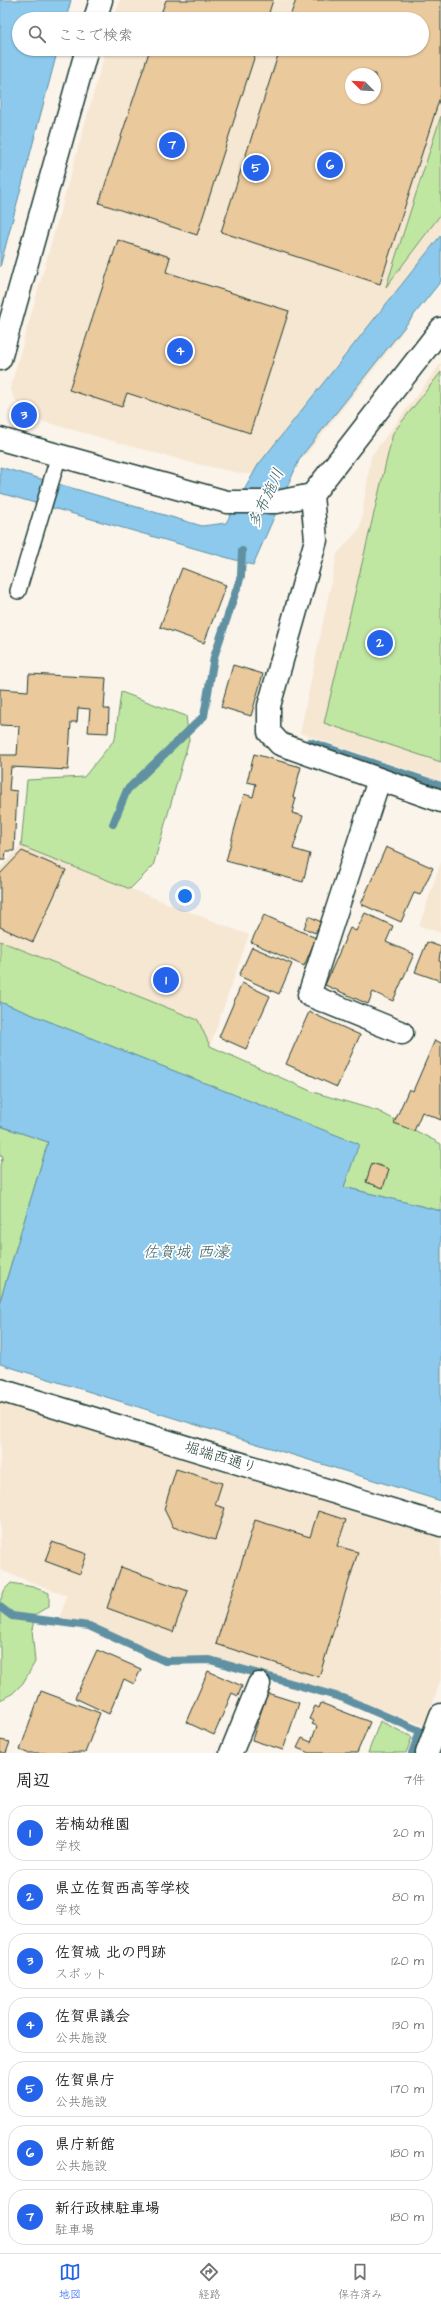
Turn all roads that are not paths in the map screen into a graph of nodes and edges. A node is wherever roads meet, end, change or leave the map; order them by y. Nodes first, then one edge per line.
1 (100, 0) edge
2 (97, 12) edge
3 (85, 56) edge
4 (441, 328) edge
5 (0, 359) edge
6 (0, 439) edge
7 (56, 464) junction
8 (312, 495) junction
9 (18, 591) dead end
10 (379, 780) junction
11 (441, 801) edge
12 (402, 1033) dead end
13 (0, 1390) edge
14 (441, 1525) edge
15 (259, 1684) dead end
16 (441, 1715) edge
17 (231, 1753) edge
18 (427, 1753) edge

1 - 2 street
3 - 5 street
4 - 8 street
6 - 7 street
7 - 8 street
7 - 9 lane
8 - 10 street
10 - 11 street
10 - 12 street
13 - 14 street, 堀端西通り
15 - 17 street
16 - 18 street

